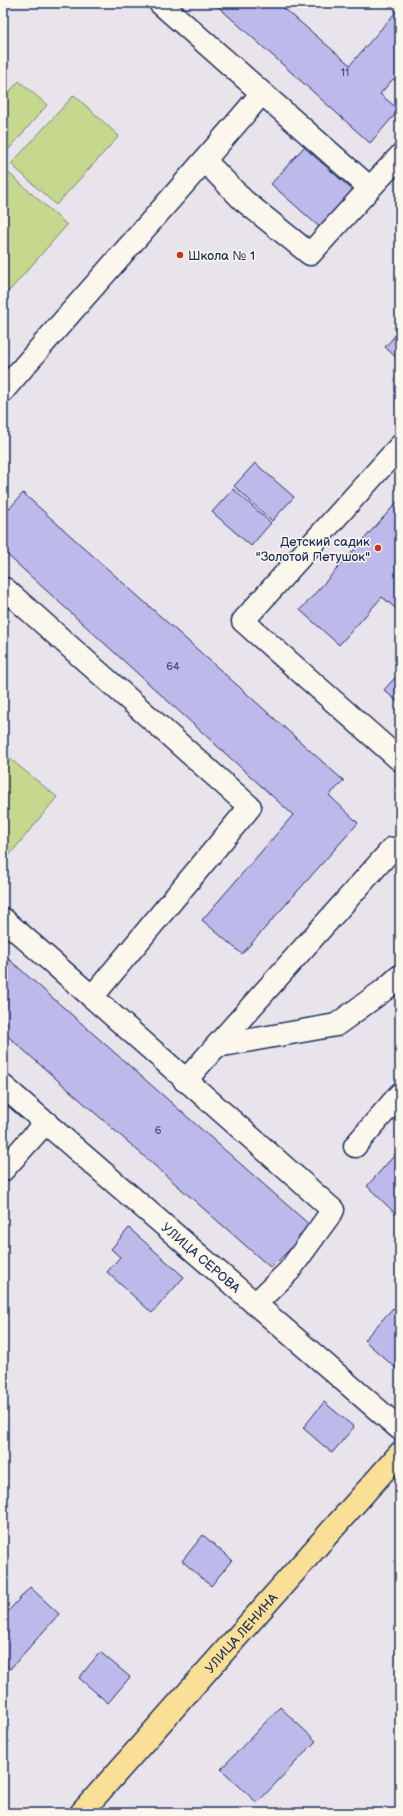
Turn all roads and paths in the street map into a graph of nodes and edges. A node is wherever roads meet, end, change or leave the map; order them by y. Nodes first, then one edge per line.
1 (160, 3) edge
2 (262, 93) junction
3 (400, 156) edge
4 (205, 161) junction
5 (370, 188) junction
6 (3, 391) edge
7 (400, 446) edge
8 (3, 591) edge
9 (400, 760) edge
10 (400, 852) edge
11 (3, 919) edge
12 (400, 976) edge
13 (92, 997) junction
14 (217, 1046) junction
15 (186, 1081) junction
16 (3, 1086) edge
17 (400, 1094) edge
18 (46, 1122) junction
19 (354, 1146) dead end
20 (3, 1170) edge
21 (255, 1304) junction
22 (400, 1429) edge
23 (400, 1453) edge
24 (81, 1813) edge

1 - 2 street
2 - 4 street
2 - 5 street
3 - 5 street
4 - 5 street
4 - 6 street
7 - 9 street
8 - 13 street
10 - 14 street
11 - 13 street
12 - 14 street
13 - 15 street
14 - 15 street
15 - 21 street
16 - 18 street, УЛИЦА СЕРОВА
17 - 19 street
18 - 20 street
18 - 21 street, УЛИЦА СЕРОВА
21 - 22 street, УЛИЦА СЕРОВА
23 - 24 main road, УЛИЦА ЛЕНИНА

